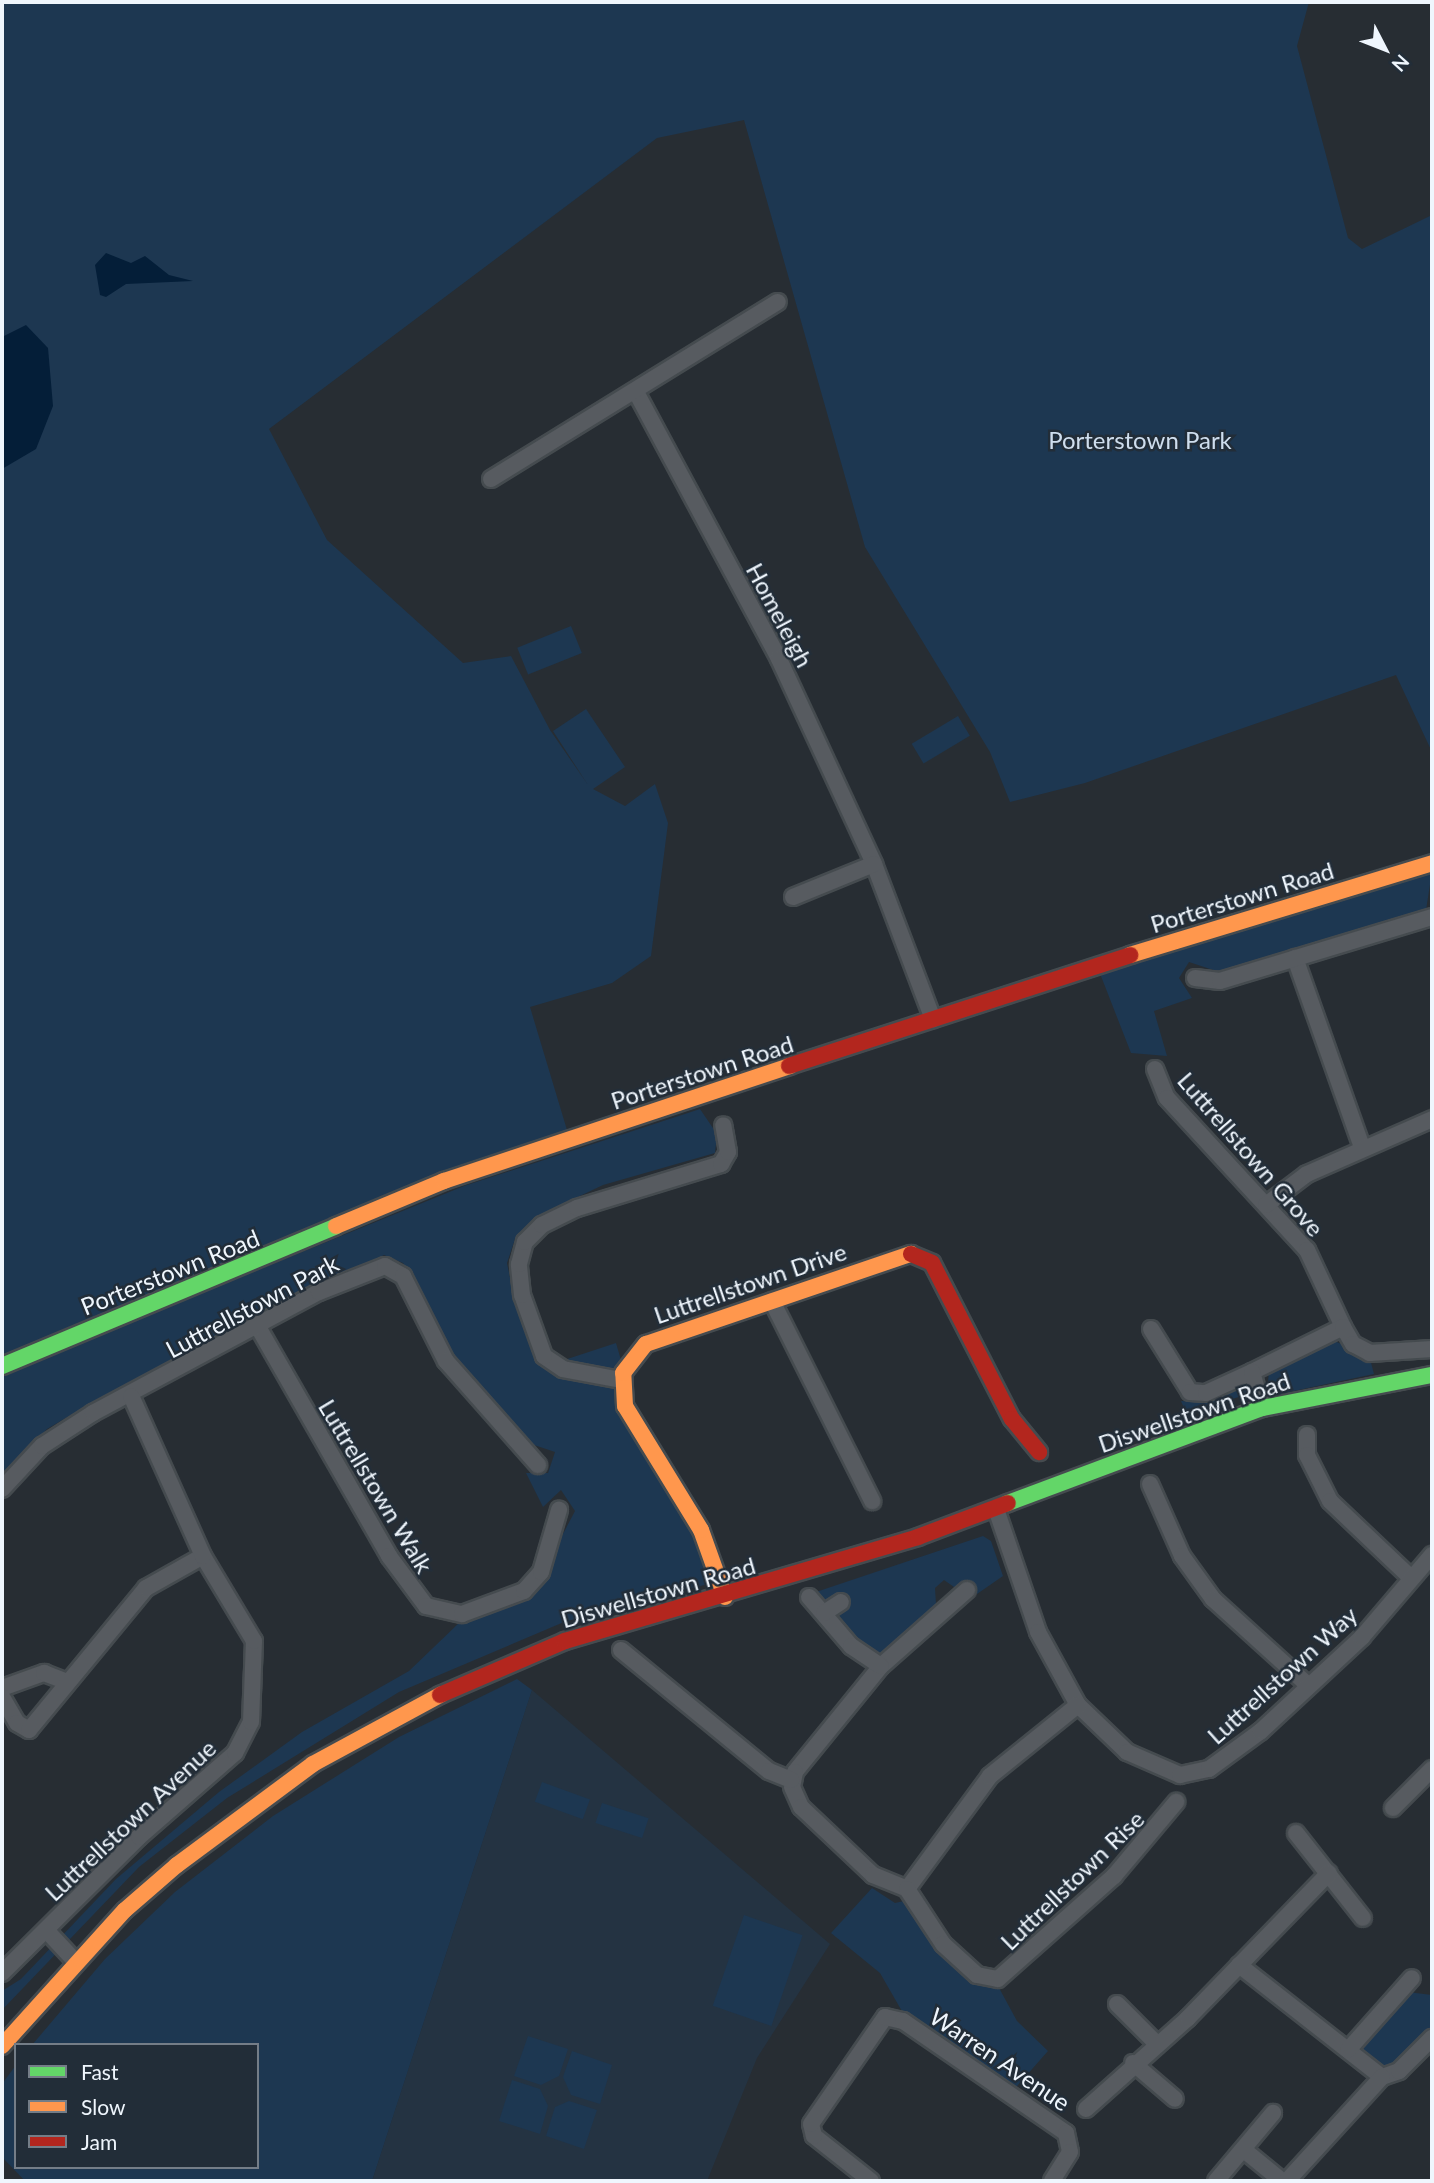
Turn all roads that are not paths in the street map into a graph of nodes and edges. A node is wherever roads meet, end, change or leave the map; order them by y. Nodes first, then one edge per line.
1 (778, 302) dead end
2 (636, 392) junction
3 (491, 479) dead end
4 (874, 863) junction
5 (1432, 863) edge
6 (793, 897) dead end
7 (1432, 917) edge
8 (1295, 958) junction
9 (1195, 978) dead end
10 (933, 1019) junction
11 (1155, 1069) dead end
12 (1432, 1119) edge
13 (723, 1125) dead end
14 (1362, 1147) junction
15 (1266, 1205) junction
16 (772, 1301) junction
17 (258, 1326) junction
18 (1343, 1327) junction
19 (1151, 1329) dead end
20 (1432, 1349) edge
21 (2, 1366) edge
22 (1252, 1371) junction
23 (1432, 1375) edge
24 (621, 1380) junction
25 (131, 1396) junction
26 (1262, 1408) junction
27 (1307, 1435) dead end
28 (1039, 1452) dead end
29 (538, 1465) dead end
30 (1150, 1484) dead end
31 (2, 1489) edge
32 (872, 1501) dead end
33 (559, 1510) dead end
34 (996, 1510) junction
35 (1432, 1555) edge
36 (203, 1556) junction
37 (1411, 1578) junction
38 (967, 1590) dead end
39 (725, 1597) junction
40 (809, 1597) dead end
41 (841, 1602) dead end
42 (824, 1613) junction
43 (621, 1650) dead end
44 (881, 1666) junction
45 (65, 1681) junction
46 (1308, 1685) junction
47 (2, 1688) edge
48 (2, 1697) edge
49 (1078, 1705) junction
50 (1432, 1769) edge
51 (791, 1780) junction
52 (1176, 1802) dead end
53 (1393, 1808) dead end
54 (1296, 1833) dead end
55 (1329, 1873) junction
56 (907, 1889) junction
57 (1363, 1918) dead end
58 (47, 1931) junction
59 (76, 1962) junction
60 (1239, 1965) junction
61 (2, 1973) edge
62 (1412, 1978) dead end
63 (1117, 2004) dead end
64 (1432, 2038) edge
65 (1157, 2044) junction
66 (2, 2046) edge
67 (1348, 2050) junction
68 (1133, 2063) junction
69 (1382, 2077) junction
70 (1175, 2099) dead end
71 (1086, 2109) dead end
72 (1272, 2113) dead end
73 (1244, 2150) junction
74 (871, 2181) edge
75 (1052, 2181) edge
76 (1216, 2181) edge
77 (1285, 2181) edge

1 - 2 street
2 - 3 street
2 - 4 street, Homeleigh
4 - 6 street
4 - 10 street, Homeleigh
5 - 10 street, Porterstown Road
7 - 8 street
8 - 9 street
8 - 14 street
10 - 21 street, Porterstown Road
11 - 15 street, Luttrellstown Grove
12 - 14 street
13 - 24 street
14 - 15 street
15 - 18 street, Luttrellstown Grove
16 - 24 street, Luttrellstown Drive
16 - 28 street, Luttrellstown Drive
16 - 32 street
17 - 25 street, Luttrellstown Park
17 - 29 street, Luttrellstown Park
17 - 33 street, Luttrellstown Walk
18 - 20 street
18 - 22 street
19 - 22 street
22 - 26 street
23 - 26 street, Diswellstown Road
24 - 39 street
25 - 31 street, Luttrellstown Park
25 - 36 street, Luttrellstown Avenue
26 - 34 street, Diswellstown Road
27 - 37 street
30 - 46 street
34 - 39 street, Diswellstown Road
34 - 49 street, Luttrellstown Way
35 - 37 street, Luttrellstown Way
36 - 45 street
36 - 58 street, Luttrellstown Avenue
37 - 46 street, Luttrellstown Way
38 - 44 street
39 - 59 street, Diswellstown Road
40 - 42 street
41 - 42 street
42 - 44 street
43 - 51 street
44 - 51 street
45 - 47 street
45 - 48 street
46 - 49 street, Luttrellstown Way
49 - 56 street
50 - 53 street
51 - 56 street
52 - 56 street, Luttrellstown Rise
54 - 55 street
55 - 57 street
55 - 60 street
58 - 59 street, Luttrellstown Avenue
58 - 61 street, Luttrellstown Avenue
59 - 66 street, Diswellstown Road
60 - 65 street
60 - 67 street
62 - 67 street
63 - 65 street
64 - 69 street
65 - 68 street
67 - 69 street
68 - 70 street
68 - 71 street
69 - 77 street
72 - 73 street
73 - 76 street
73 - 77 street
74 - 75 street, Warren Avenue

